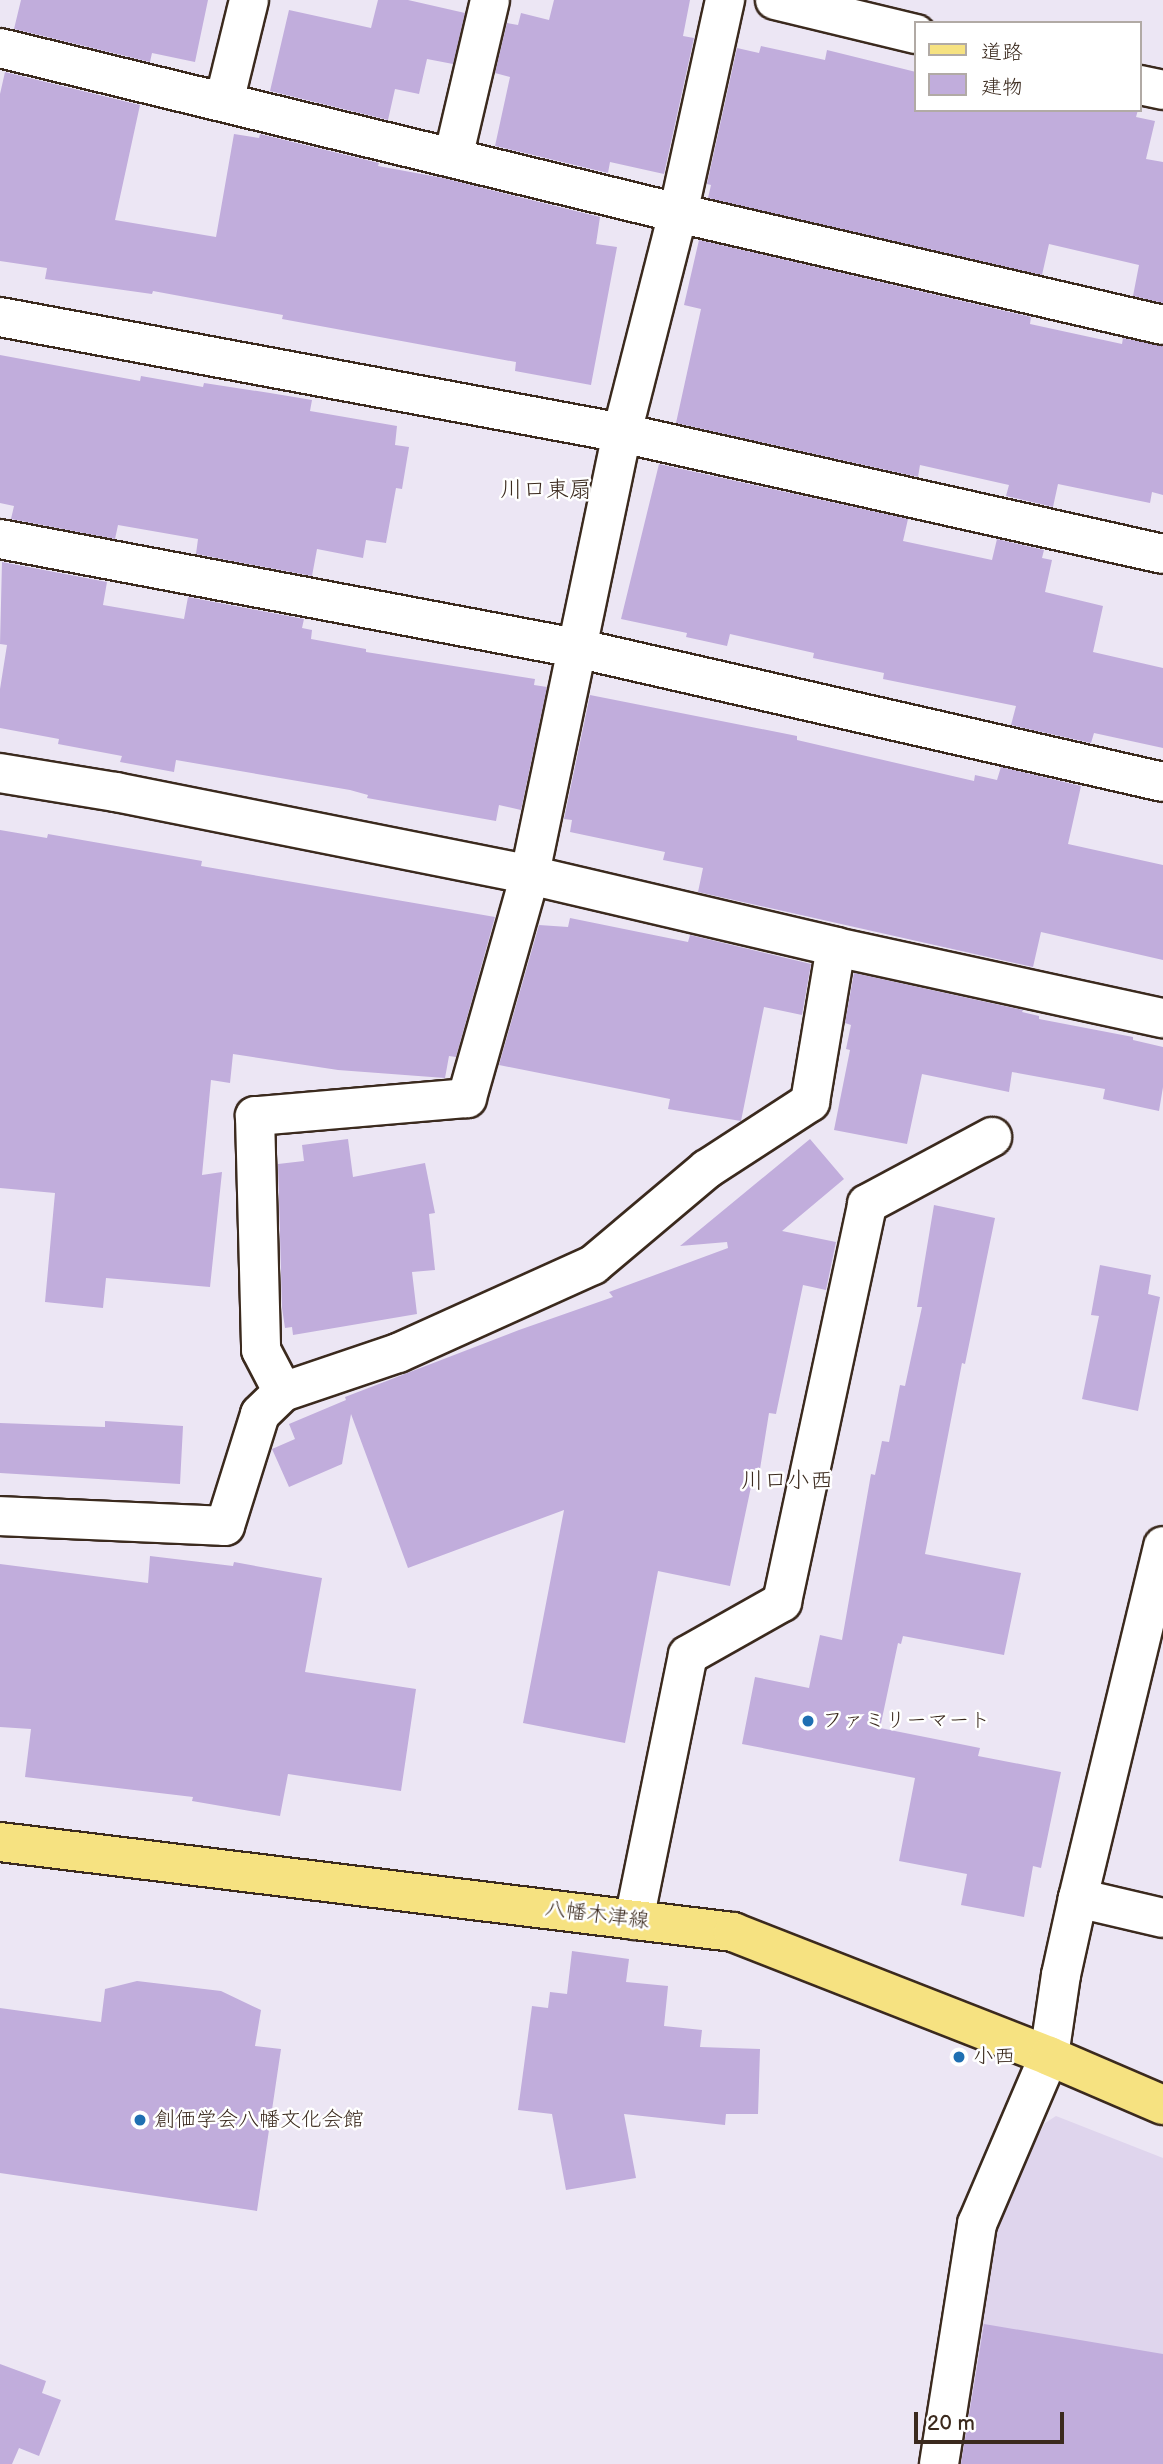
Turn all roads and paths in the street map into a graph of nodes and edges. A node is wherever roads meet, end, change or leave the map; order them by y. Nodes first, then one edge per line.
1 (250, 0) edge
2 (490, 0) edge
3 (725, 0) edge
4 (775, 0) edge
5 (914, 34) edge
6 (0, 48) edge
7 (1142, 85) edge
8 (1163, 90) edge
9 (224, 102) junction
10 (453, 158) junction
11 (678, 213) junction
12 (0, 317) edge
13 (1163, 325) edge
14 (622, 433) junction
15 (0, 539) edge
16 (1163, 555) edge
17 (576, 648) junction
18 (0, 773) edge
19 (1163, 782) edge
20 (530, 875) junction
21 (836, 947) junction
22 (1163, 1018) edge
23 (992, 1137) dead end
24 (283, 1392) junction
25 (0, 1516) edge
26 (1163, 1546) edge
27 (0, 1842) edge
28 (1078, 1898) junction
29 (1163, 1918) edge
30 (634, 1920) junction
31 (1049, 2056) junction
32 (1163, 2105) edge
33 (939, 2464) edge

1 - 9 street
2 - 10 street
3 - 11 street
4 - 5 street
6 - 9 street
7 - 8 street
9 - 10 street
10 - 11 street
11 - 13 street
11 - 14 street
12 - 14 street
14 - 16 street
14 - 17 street
15 - 17 street
17 - 19 street
17 - 20 street
18 - 20 street
20 - 21 street
20 - 24 street
21 - 22 street
21 - 24 street
23 - 30 street
24 - 25 street
26 - 28 street
27 - 30 main road, 八幡木津線
28 - 29 street
28 - 31 street
30 - 31 main road, 八幡木津線
31 - 32 main road, 八幡木津線
31 - 33 street

